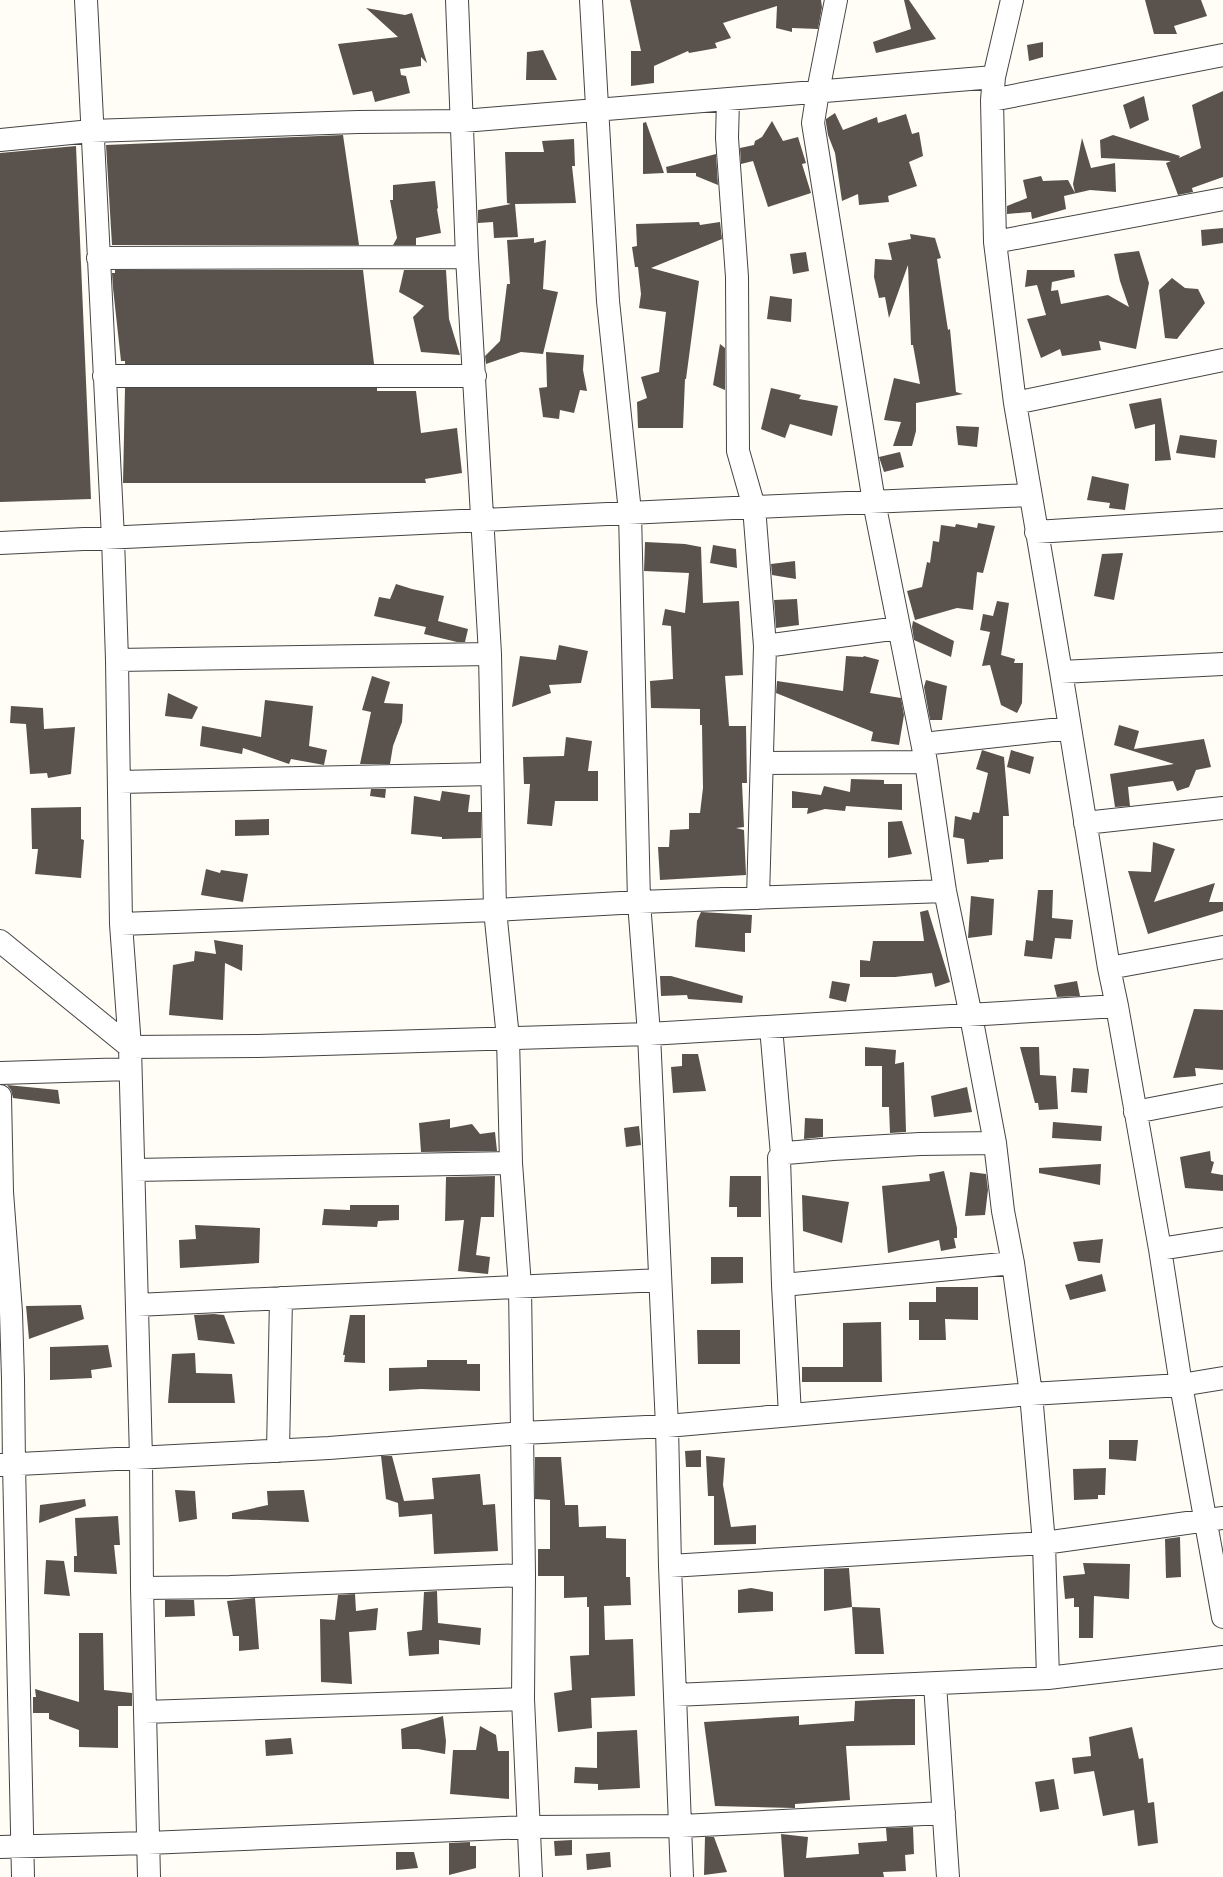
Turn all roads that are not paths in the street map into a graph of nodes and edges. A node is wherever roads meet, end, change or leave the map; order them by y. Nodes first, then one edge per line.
1 (86, 0) edge
2 (457, 0) edge
3 (591, 0) edge
4 (836, 0) edge
5 (1012, 0) edge
6 (1223, 55) edge
7 (994, 77) junction
8 (818, 91) junction
9 (728, 98) junction
10 (992, 100) junction
11 (596, 109) junction
12 (463, 121) junction
13 (91, 131) junction
14 (0, 140) edge
15 (1223, 199) edge
16 (995, 242) junction
17 (467, 257) junction
18 (98, 258) junction
19 (1223, 360) edge
20 (104, 376) junction
21 (475, 376) junction
22 (1015, 403) junction
23 (1030, 495) junction
24 (874, 502) junction
25 (754, 506) junction
26 (630, 512) junction
27 (482, 519) junction
28 (1223, 520) edge
29 (1036, 532) junction
30 (112, 538) junction
31 (0, 543) edge
32 (899, 628) junction
33 (765, 646) junction
34 (490, 654) junction
35 (117, 660) junction
36 (1223, 664) edge
37 (1061, 672) junction
38 (1070, 728) junction
39 (924, 753) junction
40 (762, 762) junction
41 (492, 774) junction
42 (119, 782) junction
43 (1223, 808) edge
44 (1085, 823) junction
45 (945, 891) junction
46 (758, 898) junction
47 (639, 902) junction
48 (495, 910) junction
49 (121, 924) junction
50 (0, 941) edge
51 (1223, 947) edge
52 (1109, 968) junction
53 (1117, 1006) junction
54 (971, 1016) junction
55 (771, 1027) junction
56 (649, 1034) junction
57 (508, 1038) junction
58 (130, 1047) junction
59 (130, 1069) junction
60 (0, 1073) edge
61 (0, 1096) edge
62 (1223, 1096) edge
63 (1135, 1112) junction
64 (995, 1143) junction
65 (782, 1155) junction
66 (511, 1163) junction
67 (134, 1170) junction
68 (1, 1192) edge
69 (1223, 1239) edge
70 (1160, 1249) junction
71 (1013, 1263) junction
72 (660, 1280) junction
73 (783, 1285) junction
74 (520, 1286) junction
75 (281, 1298) junction
76 (137, 1305) junction
77 (5, 1313) edge
78 (1223, 1378) edge
79 (1181, 1384) junction
80 (1031, 1394) junction
81 (790, 1415) junction
82 (667, 1426) junction
83 (522, 1433) junction
84 (278, 1451) junction
85 (142, 1458) junction
86 (7, 1465) edge
87 (1215, 1520) edge
88 (1044, 1543) junction
89 (670, 1566) junction
90 (524, 1575) junction
91 (142, 1588) junction
92 (1223, 1617) edge
93 (1223, 1657) edge
94 (1048, 1678) junction
95 (935, 1684) junction
96 (675, 1695) junction
97 (523, 1699) junction
98 (145, 1712) junction
99 (944, 1813) junction
100 (681, 1826) junction
101 (529, 1827) junction
102 (148, 1843) junction
103 (22, 1846) junction
104 (0, 1847) edge
105 (23, 1877) edge
106 (149, 1877) edge
107 (531, 1877) edge
108 (682, 1877) edge
109 (948, 1877) edge

1 - 13 street
2 - 12 street
3 - 11 street
4 - 8 street
5 - 7 street
6 - 10 street
7 - 8 street
7 - 10 street
8 - 9 street
8 - 24 street
9 - 11 street
9 - 25 street
10 - 16 street
11 - 12 street
11 - 26 street
12 - 13 street
12 - 17 street
13 - 14 street
13 - 18 street
15 - 16 street
16 - 22 street
17 - 18 street
17 - 21 street
18 - 20 street
19 - 22 street
20 - 21 street
20 - 30 street
21 - 27 street
22 - 23 street
23 - 24 street
23 - 29 street
24 - 25 street
24 - 32 street
25 - 26 street
25 - 33 street
26 - 27 street
26 - 47 street
27 - 30 street
27 - 34 street
28 - 29 street
29 - 37 street
30 - 31 street
30 - 35 street
32 - 33 street
32 - 39 street
33 - 40 street
34 - 35 street
34 - 41 street
35 - 42 street
36 - 37 street
37 - 38 street
38 - 39 street
38 - 44 street
39 - 40 street
39 - 45 street
40 - 46 street
41 - 42 street
41 - 48 street
42 - 49 street
43 - 44 street
44 - 52 street
45 - 46 street
45 - 54 street
46 - 47 street
47 - 48 street
47 - 56 street
48 - 49 street
48 - 57 street
49 - 58 street
50 - 58 street
51 - 52 street
52 - 53 street
53 - 54 street
53 - 63 street
54 - 55 street
54 - 64 street
55 - 56 street
55 - 65 street
56 - 57 street
56 - 72 street
57 - 58 street
57 - 66 street
58 - 59 street
59 - 60 street
59 - 67 street
61 - 68 street
62 - 63 street
63 - 70 street
64 - 65 street
64 - 71 street
65 - 73 street
66 - 67 street
66 - 74 street
67 - 76 street
68 - 77 street
69 - 70 street
70 - 79 street
71 - 73 street
71 - 80 street
72 - 74 street
72 - 82 street
73 - 81 street
74 - 75 street
74 - 83 street
75 - 76 street
75 - 84 street
76 - 85 street
77 - 86 street
78 - 79 street
79 - 80 street
79 - 87 street
80 - 81 street
80 - 88 street
81 - 82 street
82 - 83 street
82 - 89 street
83 - 84 street
83 - 90 street
84 - 85 street
85 - 86 street
85 - 91 street
86 - 103 street
87 - 88 street
87 - 92 street
88 - 89 street
88 - 94 street
89 - 96 street
90 - 91 street
90 - 97 street
91 - 98 street
93 - 94 street
94 - 95 street
95 - 96 street
95 - 99 street
96 - 100 street
97 - 98 street
97 - 101 street
98 - 102 street
99 - 100 street
99 - 109 street
100 - 101 street
100 - 108 street
101 - 102 street
101 - 107 street
102 - 103 street
102 - 106 street
103 - 104 street
103 - 105 street

